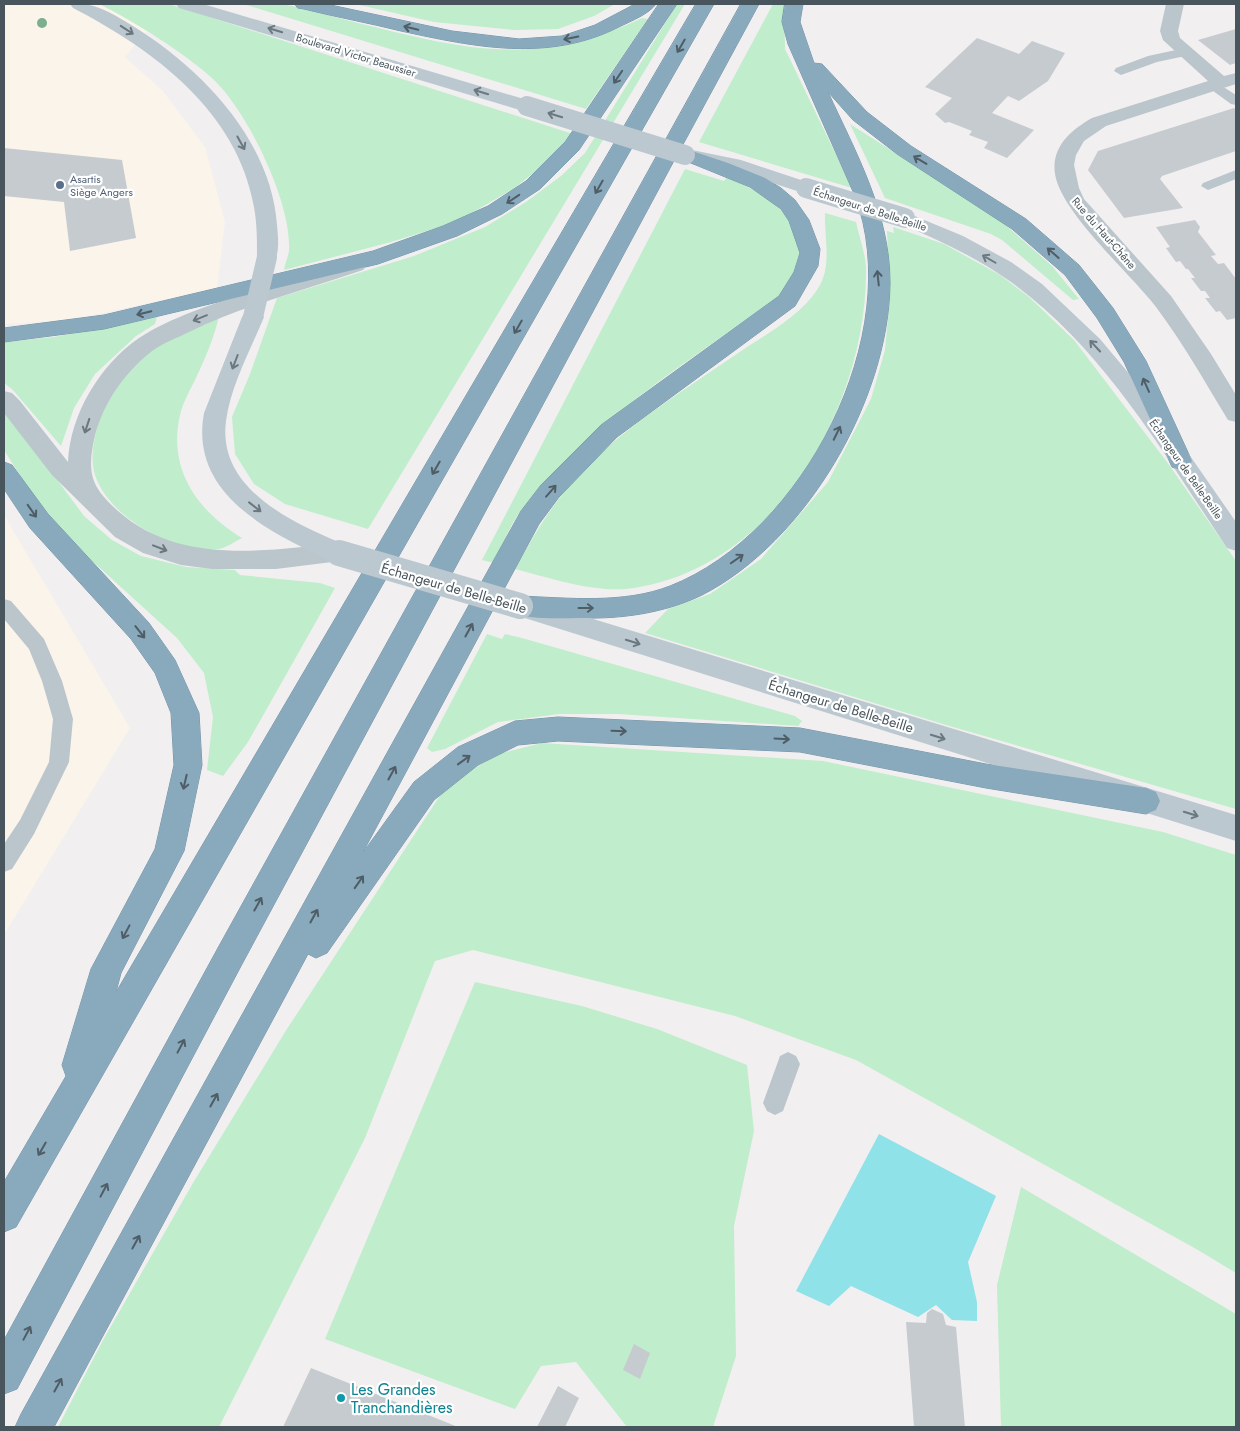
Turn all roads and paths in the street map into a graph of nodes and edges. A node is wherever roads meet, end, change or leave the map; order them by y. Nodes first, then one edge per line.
1 (186, 4) edge
2 (304, 4) edge
3 (646, 4) edge
4 (668, 4) edge
5 (705, 4) edge
6 (750, 4) edge
7 (794, 4) edge
8 (1175, 4) edge
9 (81, 5) edge
10 (797, 44) junction
11 (1185, 52) junction
12 (1121, 71) dead end
13 (1224, 82) edge
14 (1236, 101) edge
15 (685, 155) joint
16 (732, 168) junction
17 (1236, 174) edge
18 (1208, 186) dead end
19 (378, 258) junction
20 (4, 335) edge
21 (4, 399) edge
22 (1236, 414) edge
23 (1180, 461) junction
24 (4, 471) edge
25 (85, 492) junction
26 (1236, 541) edge
27 (339, 553) junction
28 (4, 606) edge
29 (520, 606) junction
30 (1146, 801) junction
31 (1236, 828) edge
32 (4, 862) edge
33 (241, 1051) junction
34 (788, 1064) dead end
35 (775, 1103) dead end
36 (66, 1107) junction
37 (4, 1215) edge
38 (4, 1376) edge
39 (34, 1427) edge

15 -> 1 street, Boulevard Victor Beaussier, bridge
3 -> 2 highway
4 -> 19 highway
5 -> 36 highway
38 -> 6 highway
7 - 10 highway
8 - 11 street
9 -> 27 street, Échangeur de Belle-Beille, bridge
23 -> 10 highway
29 -> 10 highway
11 - 12 lane
11 - 13 street
13 - 14 lane
13 - 22 street, Rue du Haut-Chêne
15 - 16 highway
23 -> 16 street, Échangeur de Belle-Beille, bridge
33 -> 16 highway
17 - 18 lane
19 -> 20 highway
19 -> 25 street
21 - 25 street
23 - 26 street, Échangeur de Belle-Beille
24 -> 36 highway
25 -> 27 street
27 - 29 street, Échangeur de Belle-Beille, bridge
28 - 32 lane
29 -> 30 street, Échangeur de Belle-Beille
30 -> 31 street, Échangeur de Belle-Beille
33 -> 30 highway
39 -> 33 highway
34 - 35 lane
36 -> 37 highway

